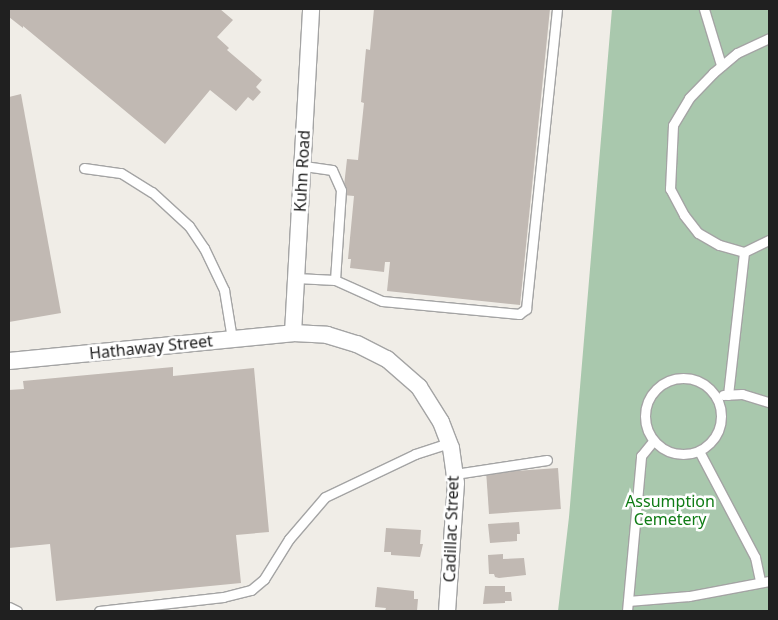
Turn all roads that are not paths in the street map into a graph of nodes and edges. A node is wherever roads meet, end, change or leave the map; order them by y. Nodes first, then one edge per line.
1 (310, 9) edge
2 (557, 9) edge
3 (704, 9) edge
4 (769, 38) edge
5 (721, 66) junction
6 (302, 166) junction
7 (84, 168) dead end
8 (769, 240) edge
9 (744, 252) junction
10 (296, 278) junction
11 (335, 280) junction
12 (293, 333) junction
13 (232, 339) junction
14 (9, 361) edge
15 (716, 395) junction
16 (728, 395) junction
17 (769, 402) edge
18 (653, 441) junction
19 (449, 443) junction
20 (699, 450) junction
21 (547, 460) dead end
22 (455, 474) junction
23 (765, 581) edge
24 (628, 601) junction
25 (9, 607) edge
26 (17, 611) edge
27 (99, 611) edge
28 (447, 611) edge
29 (627, 611) edge

1 - 6 street, Kuhn Road
2 - 11 lane
3 - 5 lane
4 - 5 lane
5 - 9 lane
6 - 10 street, Kuhn Road
6 - 11 lane
7 - 13 lane
8 - 9 lane
9 - 16 lane
10 - 11 lane
10 - 12 street, Kuhn Road
12 - 13 street, Hathaway Street
12 - 19 street, Cadillac Street
13 - 14 street, Hathaway Street
15 - 16 lane
15 - 18 lane
15 - 20 lane
16 - 17 lane
18 - 20 lane
18 - 24 lane
19 - 22 street, Cadillac Street
19 - 27 lane
20 - 23 lane
21 - 22 lane
22 - 28 street, Cadillac Street
23 - 24 lane
24 - 29 lane
25 - 26 lane

